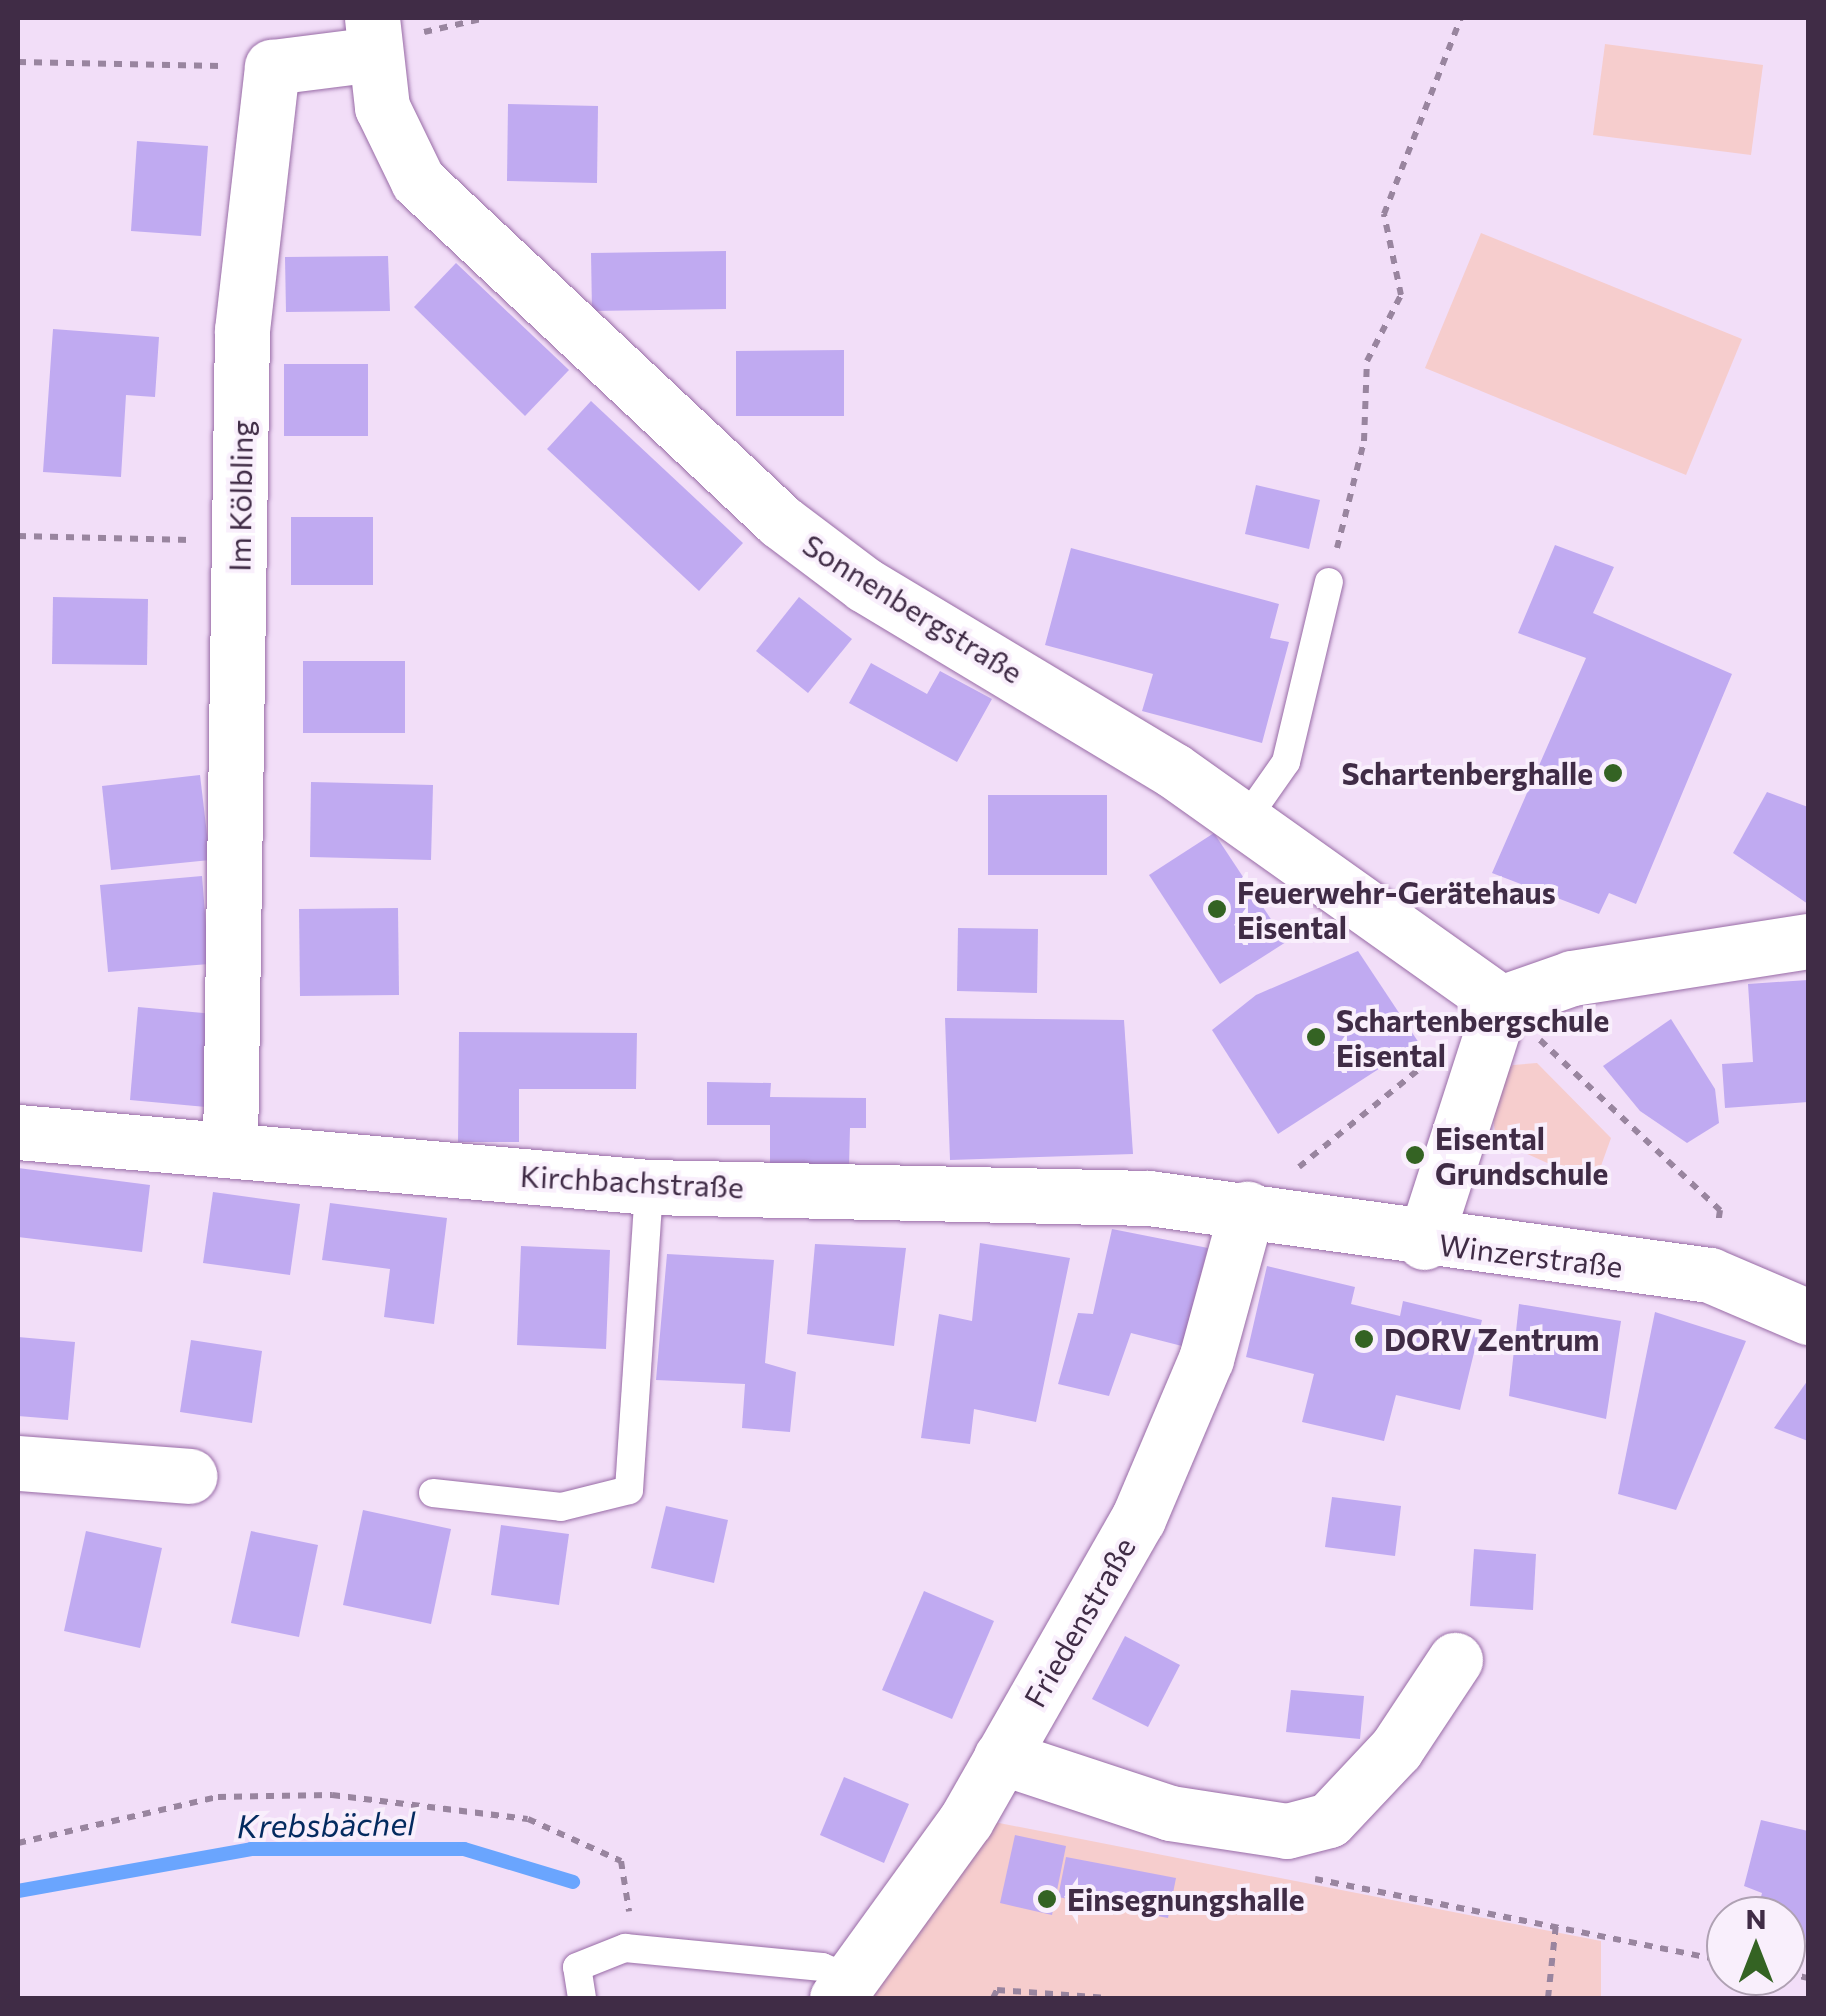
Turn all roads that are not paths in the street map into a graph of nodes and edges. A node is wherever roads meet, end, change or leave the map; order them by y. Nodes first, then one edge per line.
1 (374, 36) edge
2 (1329, 582) road end
3 (1244, 822) junction
4 (1808, 941) edge
5 (1500, 1003) junction
6 (18, 1132) edge
7 (230, 1148) junction
8 (649, 1186) junction
9 (1247, 1209) junction
10 (1424, 1242) junction
11 (1808, 1317) edge
12 (18, 1463) edge
13 (190, 1476) dead end
14 (433, 1493) dead end
15 (1455, 1660) dead end
16 (1001, 1757) junction
17 (843, 1988) edge
18 (582, 1998) edge

1 - 3 street, Sonnenbergstraße
1 - 7 street, Im Kölbling
2 - 3 lane
3 - 5 street, Sonnenbergstraße
4 - 5 street
5 - 10 street
6 - 7 street, Kirchbachstraße
7 - 8 street, Kirchbachstraße
8 - 9 street, Kirchbachstraße
8 - 14 lane
9 - 10 street, Winzerstraße
9 - 16 street, Friedenstraße
10 - 11 street, Winzerstraße
12 - 13 street
15 - 16 street
16 - 17 street, Friedenstraße
17 - 18 lane

